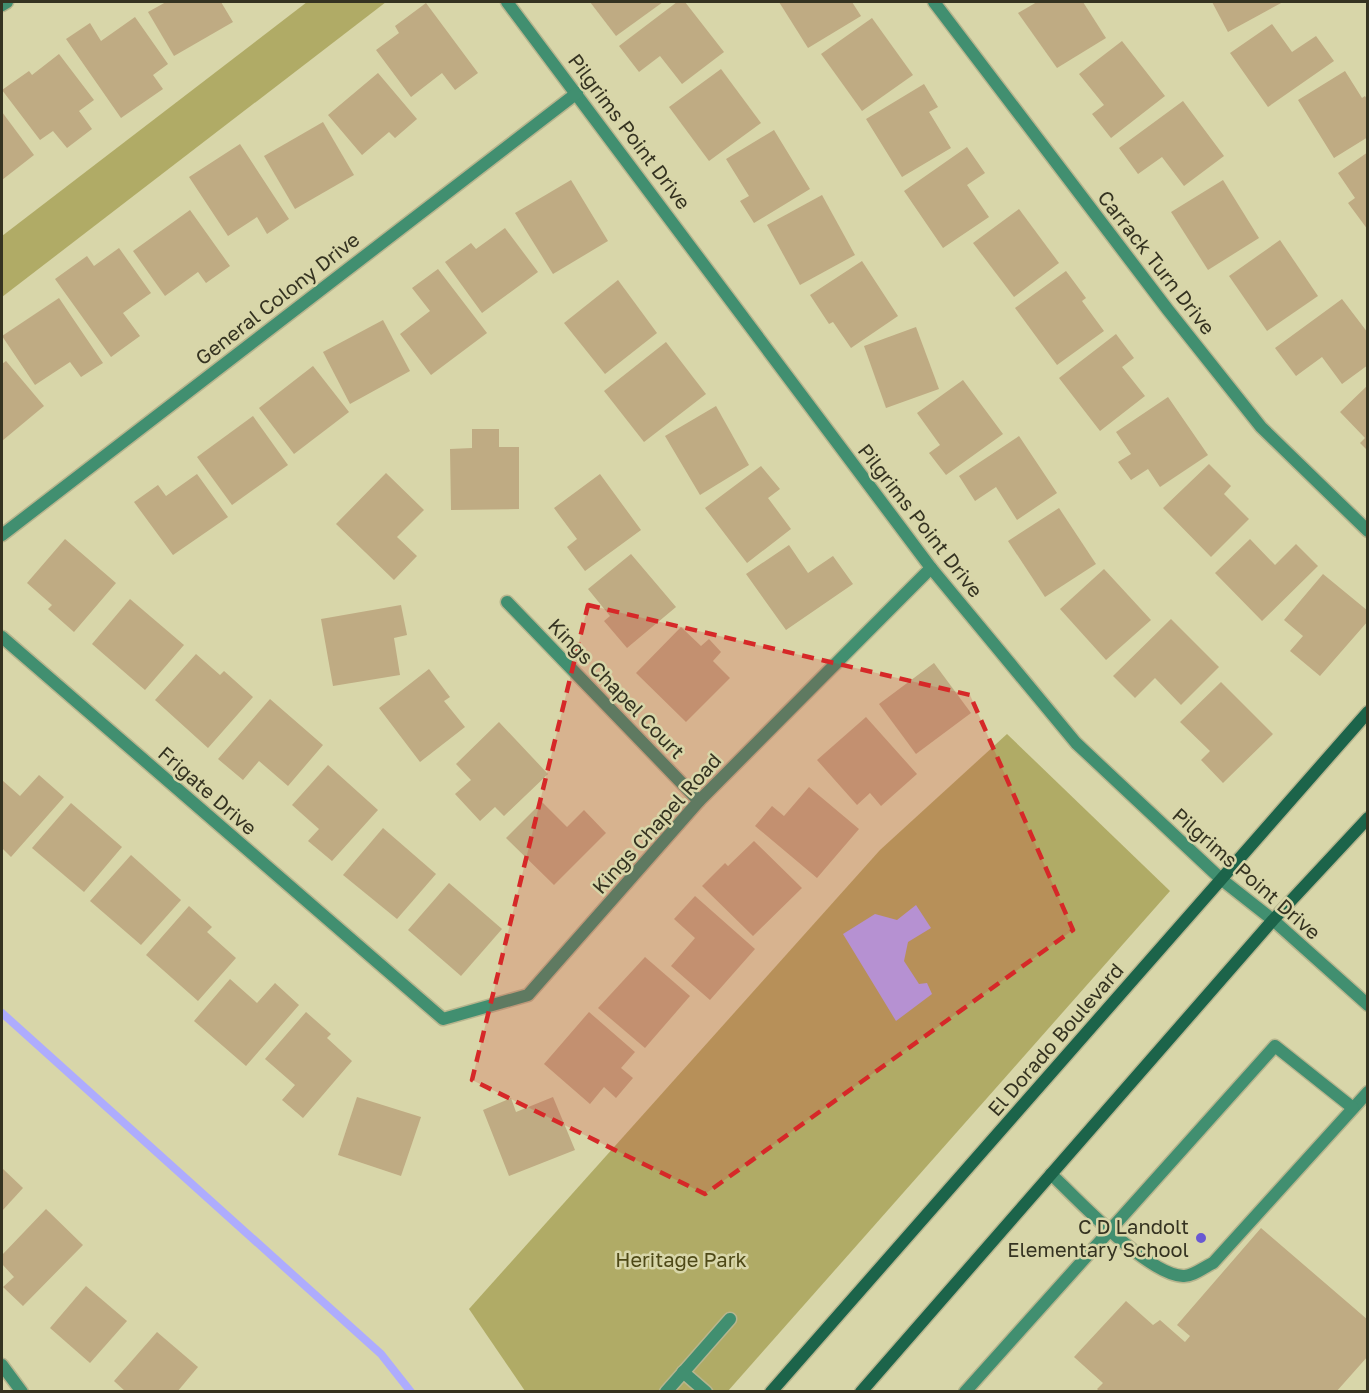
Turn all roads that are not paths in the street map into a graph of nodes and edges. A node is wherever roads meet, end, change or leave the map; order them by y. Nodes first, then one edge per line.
1 (7, 2) edge
2 (507, 2) edge
3 (934, 2) edge
4 (2, 5) edge
5 (577, 93) junction
6 (1368, 531) edge
7 (2, 535) edge
8 (931, 568) junction
9 (507, 602) dead end
10 (2, 637) edge
11 (1368, 712) edge
12 (699, 801) junction
13 (1368, 818) edge
14 (1221, 879) junction
15 (1273, 920) junction
16 (388, 971) joint
17 (1368, 1005) edge
18 (1368, 1092) edge
19 (1353, 1108) junction
20 (1051, 1174) junction
21 (1110, 1230) junction
22 (730, 1319) dead end
23 (2, 1365) edge
24 (683, 1372) junction
25 (22, 1392) edge
26 (666, 1392) edge
27 (706, 1392) edge
28 (771, 1392) edge
29 (861, 1392) edge
30 (965, 1392) edge

1 - 4 street
2 - 5 street, Pilgrims Point Drive
3 - 6 street, Carrack Turn Drive
5 - 7 street, General Colony Drive
5 - 8 street, Pilgrims Point Drive
8 - 12 street, Kings Chapel Road
8 - 14 street, Pilgrims Point Drive
9 - 12 street, Kings Chapel Court
10 - 16 street, Frigate Drive
11 - 14 main road, El Dorado Boulevard
12 - 16 street, Kings Chapel Road
13 - 15 main road
14 - 15 street, Pilgrims Point Drive
14 - 28 main road, El Dorado Boulevard
15 - 17 street, Pilgrims Point Drive
15 - 20 main road
18 - 19 street
19 - 21 street
19 - 21 street
20 - 21 street
20 - 29 main road
21 - 30 street
22 - 24 street
23 - 25 street
24 - 26 street
24 - 27 street

